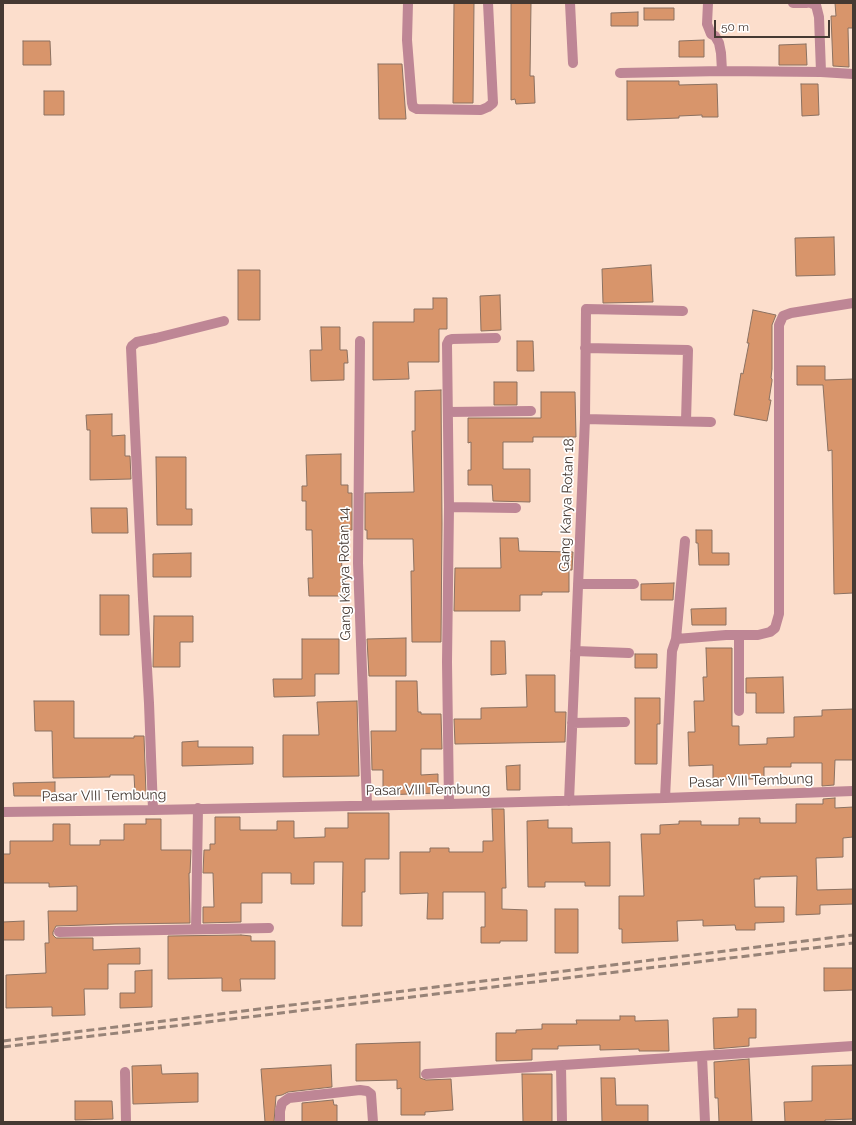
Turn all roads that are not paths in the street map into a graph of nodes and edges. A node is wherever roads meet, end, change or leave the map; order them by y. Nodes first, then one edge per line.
1 (408, 3) edge
2 (488, 3) edge
3 (570, 3) edge
4 (708, 3) edge
5 (793, 3) edge
6 (807, 3) edge
7 (811, 3) edge
8 (573, 63) dead end
9 (722, 71) junction
10 (821, 72) junction
11 (620, 73) dead end
12 (853, 74) edge
13 (853, 303) edge
14 (683, 311) dead end
15 (224, 321) dead end
16 (496, 338) dead end
17 (360, 341) dead end
18 (585, 348) junction
19 (531, 411) dead end
20 (448, 412) junction
21 (585, 419) junction
22 (686, 421) junction
23 (711, 422) dead end
24 (449, 507) junction
25 (516, 508) dead end
26 (684, 541) dead end
27 (578, 584) junction
28 (634, 584) dead end
29 (739, 635) junction
30 (676, 639) junction
31 (575, 651) junction
32 (629, 653) dead end
33 (739, 712) dead end
34 (625, 722) dead end
35 (572, 723) junction
36 (853, 791) edge
37 (665, 798) junction
38 (569, 801) junction
39 (449, 804) junction
40 (367, 805) junction
41 (198, 808) junction
42 (153, 810) junction
43 (3, 812) edge
44 (269, 928) dead end
45 (196, 929) junction
46 (59, 932) dead end
47 (853, 1046) edge
48 (702, 1056) junction
49 (561, 1066) junction
50 (125, 1072) dead end
51 (426, 1074) dead end
52 (126, 1122) edge
53 (280, 1122) edge
54 (373, 1122) edge
55 (562, 1122) edge
56 (705, 1122) edge

1 - 2 street
3 - 8 street
4 - 9 street
5 - 6 street
7 - 10 street
9 - 10 street
9 - 11 street
10 - 12 street
13 - 29 street
14 - 18 street, Gang Karya Rotan 18
15 - 42 street
16 - 20 street
17 - 40 street, Gang Karya Rotan 14
18 - 21 street, Gang Karya Rotan 18
18 - 22 street
19 - 20 street
20 - 24 street
21 - 22 street
21 - 27 street, Gang Karya Rotan 18
22 - 23 street
24 - 25 street
24 - 39 street
26 - 30 street
27 - 28 street
27 - 31 street, Gang Karya Rotan 18
29 - 30 street
29 - 33 street
30 - 37 street
31 - 32 street
31 - 35 street, Gang Karya Rotan 18
34 - 35 street
35 - 38 street, Gang Karya Rotan 18
36 - 37 street, Pasar VIII Tembung
37 - 38 street, Pasar VIII Tembung
38 - 39 street, Pasar VIII Tembung
39 - 40 street, Pasar VIII Tembung
40 - 41 street, Pasar VIII Tembung
41 - 42 street, Pasar VIII Tembung
41 - 45 street
42 - 43 street, Pasar VIII Tembung
44 - 45 street
45 - 46 street
47 - 48 street
48 - 49 street
48 - 56 street
49 - 51 street
49 - 55 street
50 - 52 street
53 - 54 street

